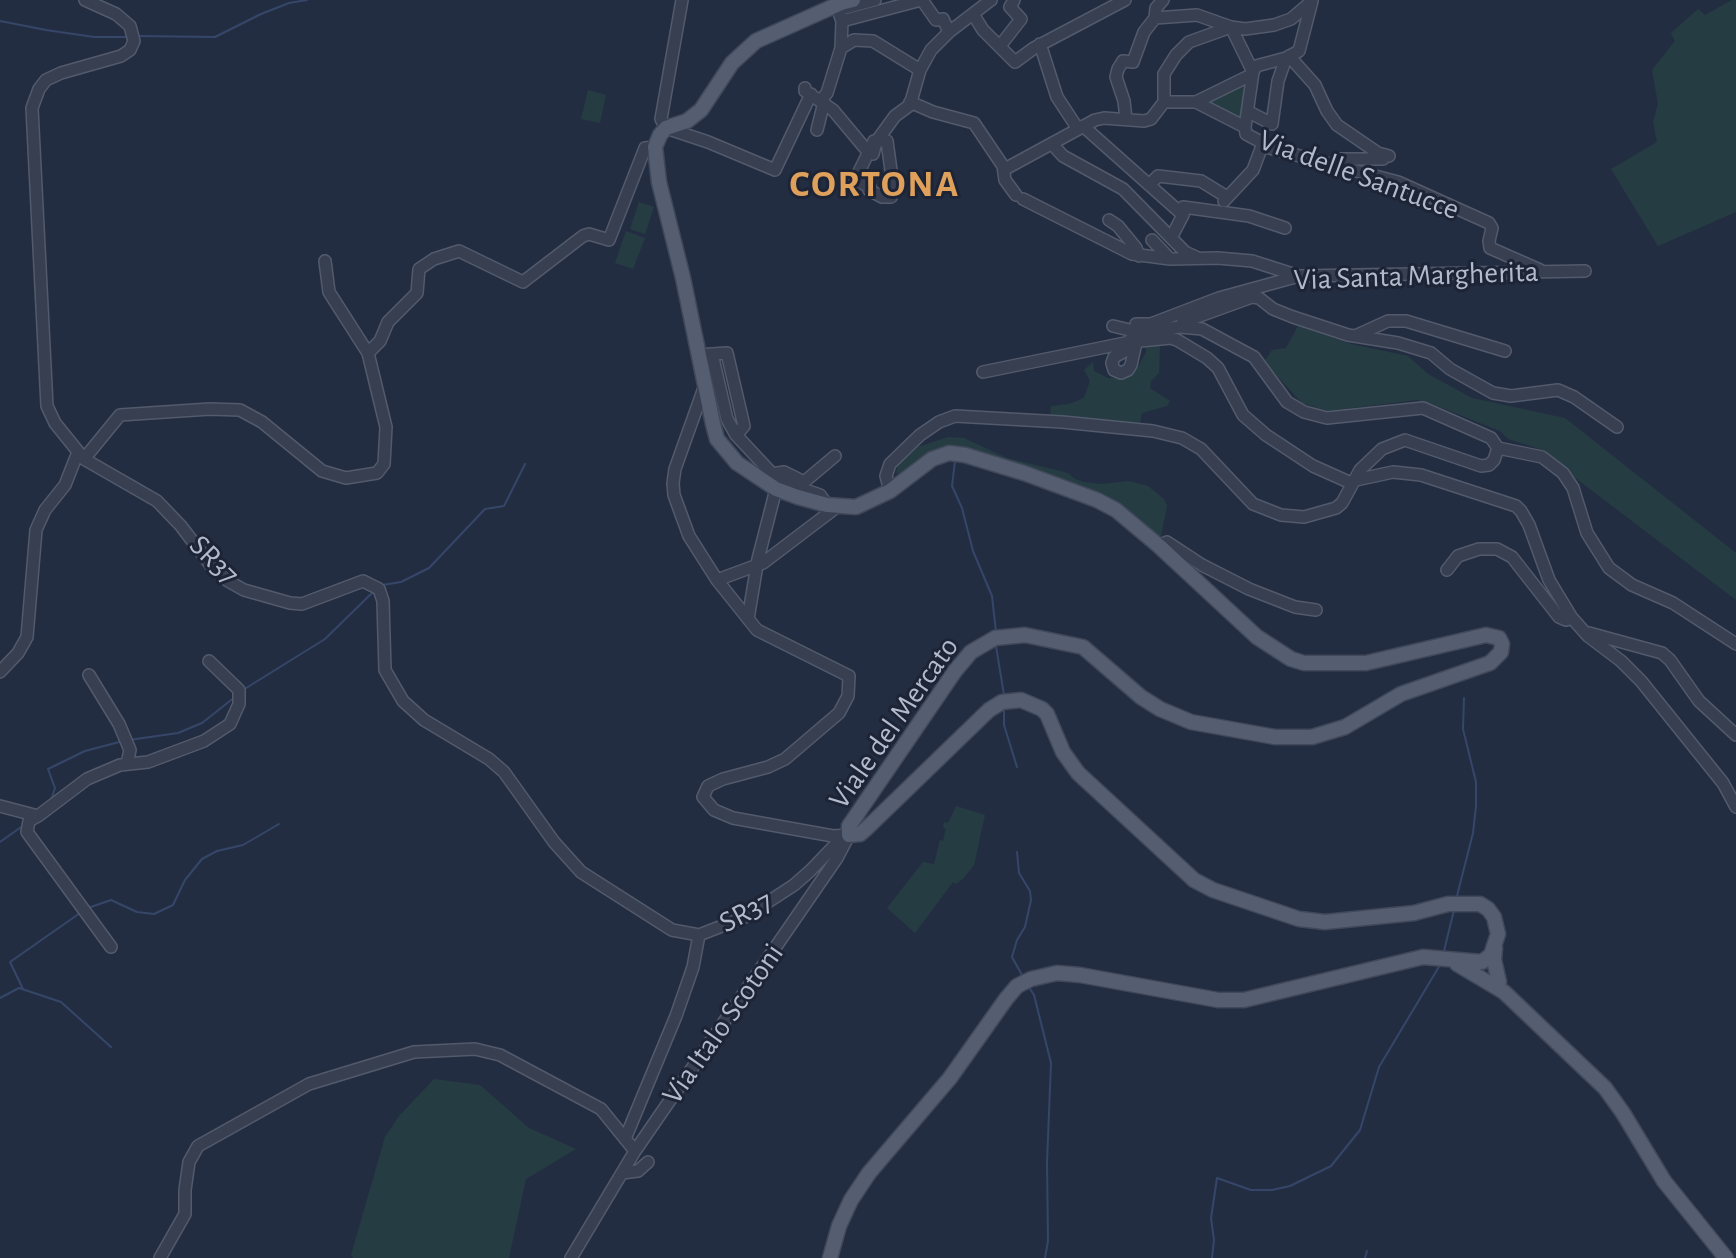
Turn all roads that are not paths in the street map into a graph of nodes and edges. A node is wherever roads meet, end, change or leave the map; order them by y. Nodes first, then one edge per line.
1 (85, 0) edge
2 (682, 0) edge
3 (853, 0) edge
4 (875, 0) edge
5 (921, 0) edge
6 (1014, 0) edge
7 (1125, 0) edge
8 (1163, 0) edge
9 (989, 1) edge
10 (1312, 1) edge
11 (973, 14) junction
12 (1155, 18) junction
13 (842, 21) junction
14 (1231, 27) junction
15 (949, 32) junction
16 (1040, 44) junction
17 (1000, 46) junction
18 (841, 48) junction
19 (1287, 57) junction
20 (920, 70) junction
21 (1253, 72) junction
22 (815, 96) junction
23 (910, 102) junction
24 (1164, 102) junction
25 (1196, 102) junction
26 (1249, 112) junction
27 (1126, 119) junction
28 (1080, 127) junction
29 (1245, 127) junction
30 (666, 128) junction
31 (817, 130) dead end
32 (876, 142) junction
33 (1053, 145) junction
34 (1262, 146) junction
35 (655, 147) junction
36 (869, 153) junction
37 (1337, 167) junction
38 (1005, 169) junction
39 (1149, 185) junction
40 (1227, 197) junction
41 (1216, 210) junction
42 (1183, 215) junction
43 (1109, 220) dead end
44 (1285, 228) dead end
45 (1172, 236) junction
46 (1152, 240) dead end
47 (1139, 256) junction
48 (1198, 258) junction
49 (1170, 259) junction
50 (325, 261) dead end
51 (1585, 271) dead end
52 (1543, 272) junction
53 (1299, 276) junction
54 (1180, 327) junction
55 (1355, 336) junction
56 (1136, 338) junction
57 (1505, 351) dead end
58 (368, 353) junction
59 (705, 354) junction
60 (983, 372) dead end
61 (705, 385) junction
62 (1617, 427) dead end
63 (1498, 448) junction
64 (81, 455) junction
65 (835, 456) dead end
66 (772, 474) junction
67 (1354, 481) junction
68 (776, 489) junction
69 (890, 491) junction
70 (833, 505) junction
71 (1159, 546) junction
72 (756, 567) junction
73 (1447, 570) dead end
74 (717, 580) junction
75 (1316, 610) dead end
76 (1572, 618) junction
77 (748, 619) junction
78 (1584, 631) junction
79 (1736, 644) edge
80 (209, 661) dead end
81 (0, 672) edge
82 (89, 675) dead end
83 (1736, 735) edge
84 (127, 764) junction
85 (0, 806) edge
86 (1736, 807) edge
87 (38, 816) junction
88 (849, 835) junction
89 (699, 935) junction
90 (111, 947) dead end
91 (1495, 948) junction
92 (1448, 959) junction
93 (1482, 962) junction
94 (1500, 987) junction
95 (625, 1139) junction
96 (635, 1151) junction
97 (648, 1162) dead end
98 (622, 1173) junction
99 (160, 1258) edge
100 (571, 1258) edge
101 (830, 1258) edge
102 (1726, 1258) edge

1 - 64 street, SR37
2 - 30 street
3 - 30 main road
4 - 13 street
5 - 13 street
5 - 15 street
6 - 17 street
7 - 16 street
8 - 12 street
9 - 11 street
10 - 14 street
10 - 19 street
11 - 15 street
11 - 17 street
12 - 14 street
12 - 27 street
13 - 18 street
14 - 21 street
14 - 24 street
15 - 20 street
16 - 17 street
16 - 28 street
18 - 20 street
18 - 22 street
19 - 21 street
19 - 26 street
19 - 37 street
20 - 23 street
21 - 25 street
21 - 26 street
22 - 30 street
22 - 31 street
22 - 36 street
23 - 32 street
23 - 38 street
24 - 25 street
24 - 27 street
25 - 29 street
26 - 29 street
27 - 28 street
28 - 33 street
28 - 39 street
29 - 34 street, Via delle Santucce
30 - 35 main road
32 - 36 street
32 - 36 street
33 - 38 street
33 - 45 street
34 - 37 street, Via delle Santucce
34 - 40 street
35 - 58 street
35 - 59 main road, Viale del Mercato
37 - 52 street, Via delle Santucce
38 - 47 street
39 - 40 street
39 - 42 street
40 - 41 street
41 - 42 street
41 - 44 street
42 - 45 street
43 - 47 street
45 - 48 street
46 - 49 street
47 - 49 street
48 - 49 street
48 - 53 street
50 - 58 street
51 - 52 street, Via Santa Margherita
52 - 53 street, Via Santa Margherita
53 - 56 street, Via Santa Margherita
54 - 55 street
54 - 56 street
54 - 63 street
55 - 57 street
55 - 62 street
56 - 60 street
56 - 67 street
58 - 64 street
59 - 61 main road, Viale del Mercato
59 - 66 street
61 - 68 main road, Viale del Mercato
61 - 74 street
63 - 67 street
63 - 79 street
64 - 81 street
64 - 89 street, SR37
65 - 66 street
66 - 70 street
67 - 69 street
67 - 76 street
68 - 70 main road, Viale del Mercato
68 - 72 street
69 - 70 main road, Viale del Mercato
69 - 71 main road, Viale del Mercato
70 - 72 street
71 - 75 street
71 - 88 main road, Viale del Mercato
72 - 74 street
72 - 77 street
73 - 76 street
74 - 77 street
76 - 78 street
77 - 88 street
78 - 83 street
78 - 86 street
80 - 84 street
82 - 84 street
84 - 87 street
85 - 87 street
87 - 90 street
88 - 89 street, SR37
88 - 91 main road, Viale del Mercato
88 - 96 street, Via Italo Scotoni
89 - 95 street
91 - 93 main road
91 - 94 main road
92 - 93 main road
92 - 94 main road
92 - 101 main road
93 - 94 main road
94 - 102 main road
95 - 96 street
95 - 99 street
96 - 98 street, Via Italo Scotoni
97 - 98 street
98 - 100 street, Via Italo Scotoni

